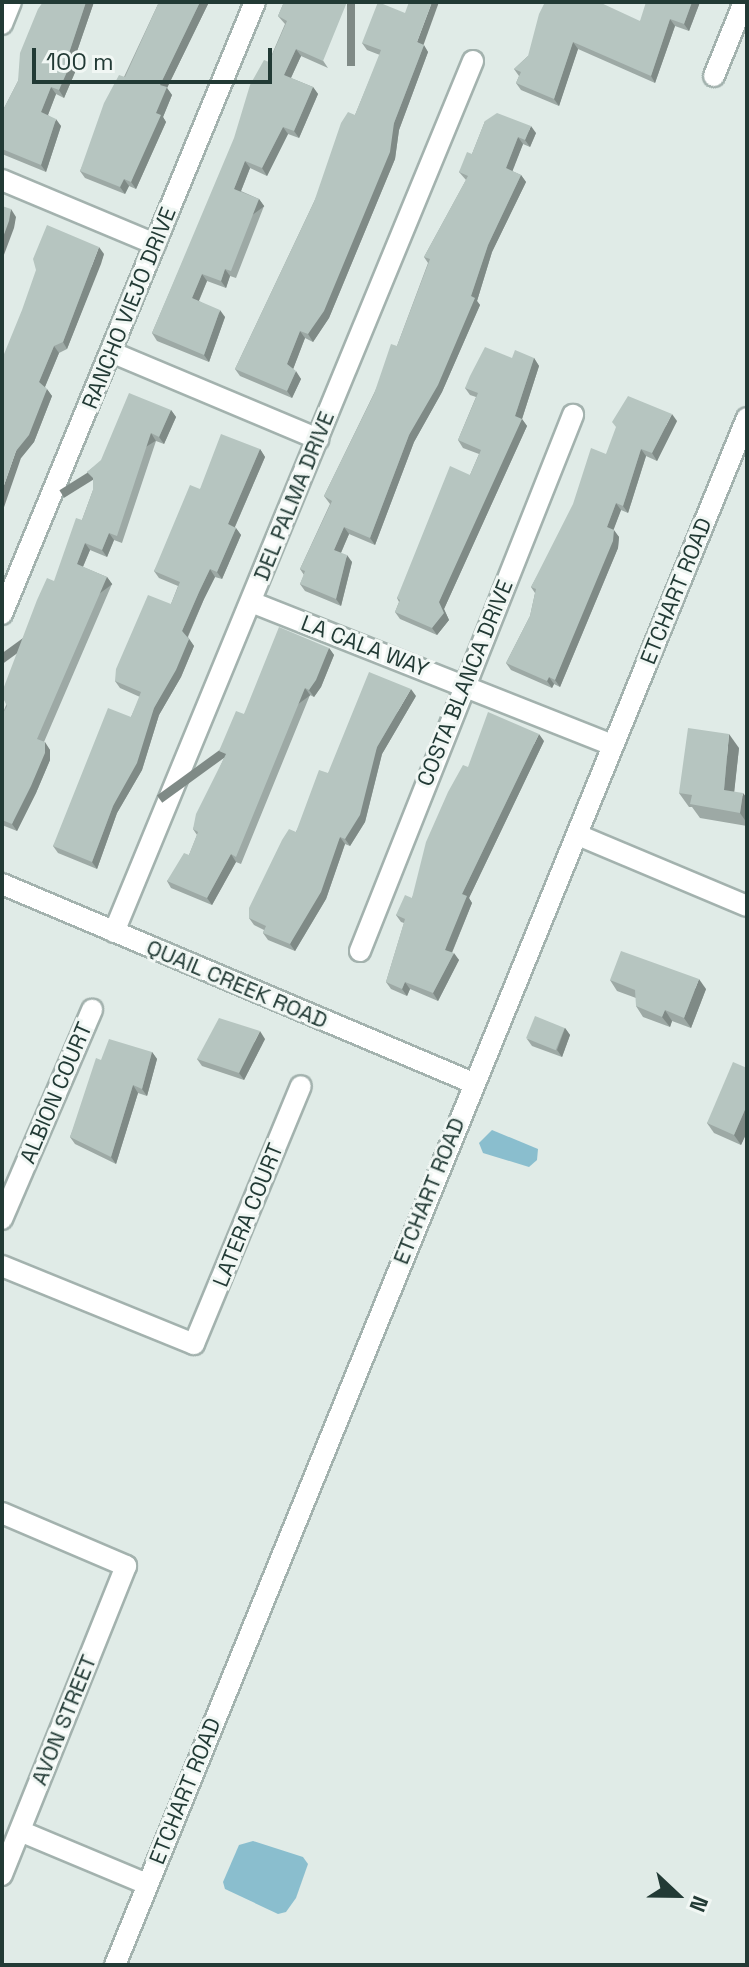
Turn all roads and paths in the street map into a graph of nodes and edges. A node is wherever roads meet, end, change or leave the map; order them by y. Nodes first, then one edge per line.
1 (11, 2) edge
2 (255, 2) edge
3 (744, 2) edge
4 (2, 24) edge
5 (473, 61) dead end
6 (714, 76) dead end
7 (2, 180) edge
8 (155, 244) junction
9 (111, 352) junction
10 (573, 415) dead end
11 (747, 418) edge
12 (318, 439) junction
13 (251, 602) junction
14 (2, 614) edge
15 (464, 684) junction
16 (613, 745) junction
17 (578, 835) junction
18 (2, 884) edge
19 (747, 906) edge
20 (114, 932) junction
21 (360, 951) dead end
22 (92, 1010) dead end
23 (473, 1083) junction
24 (301, 1086) dead end
25 (2, 1219) edge
26 (2, 1266) edge
27 (2, 1513) edge
28 (20, 1831) junction
29 (2, 1875) edge
30 (147, 1884) junction
31 (115, 1965) edge

1 - 4 street
2 - 8 street, RANCHO VIEJO DRIVE
3 - 6 street
5 - 12 street, DEL PALMA DRIVE
7 - 8 street
8 - 9 street, RANCHO VIEJO DRIVE
9 - 12 street
9 - 14 street, RANCHO VIEJO DRIVE
10 - 15 street, COSTA BLANCA DRIVE
11 - 16 street, ETCHART ROAD
12 - 13 street, DEL PALMA DRIVE
13 - 15 street, LA CALA WAY
13 - 20 street, DEL PALMA DRIVE
15 - 16 street, LA CALA WAY
15 - 21 street, COSTA BLANCA DRIVE
16 - 17 street, ETCHART ROAD
17 - 19 street
17 - 23 street, ETCHART ROAD
18 - 20 street, QUAIL CREEK ROAD
20 - 23 street, QUAIL CREEK ROAD
22 - 25 street, ALBION COURT
23 - 30 street, ETCHART ROAD
24 - 26 street, LATERA COURT
27 - 28 street, AVON STREET
28 - 29 street, AVON STREET
28 - 30 street
30 - 31 street, ETCHART ROAD

